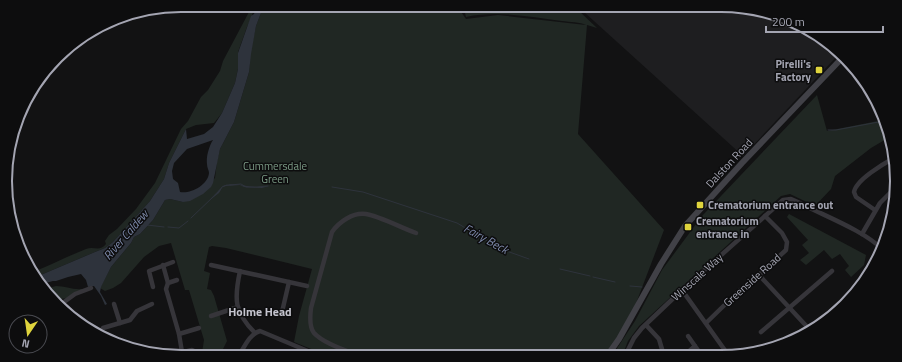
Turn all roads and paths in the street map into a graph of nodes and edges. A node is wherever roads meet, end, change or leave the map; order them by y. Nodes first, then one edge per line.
1 (840, 60) edge
2 (889, 161) edge
3 (890, 193) edge
4 (876, 210) junction
5 (765, 216) junction
6 (416, 233) dead end
7 (862, 234) junction
8 (877, 245) edge
9 (173, 262) dead end
10 (163, 265) junction
11 (211, 265) dead end
12 (240, 271) junction
13 (832, 271) dead end
14 (759, 275) junction
15 (177, 280) dead end
16 (288, 282) junction
17 (168, 283) junction
18 (307, 286) dead end
19 (153, 287) dead end
20 (91, 288) dead end
21 (682, 290) junction
22 (63, 303) edge
23 (114, 304) dead end
24 (152, 304) dead end
25 (238, 307) junction
26 (789, 307) junction
27 (282, 312) dead end
28 (211, 316) dead end
29 (120, 323) junction
30 (706, 323) junction
31 (646, 325) junction
32 (807, 327) edge
33 (199, 328) dead end
34 (102, 330) edge
35 (761, 332) dead end
36 (255, 333) junction
37 (179, 334) junction
38 (688, 336) dead end
39 (695, 346) junction
40 (182, 350) edge
41 (245, 350) edge
42 (305, 350) edge
43 (346, 350) edge
44 (611, 350) edge
45 (628, 350) edge
46 (662, 350) edge
47 (690, 350) edge
48 (698, 350) edge
49 (725, 350) edge

1 - 44 main road, Dalston Road
2 - 4 street
3 - 4 street
4 - 7 street
5 - 7 street, Winscale Way
5 - 14 street, Greenside Road
5 - 21 street, Winscale Way
6 - 43 street
7 - 8 street, Winscale Way
9 - 10 street
10 - 17 street
10 - 19 street
11 - 12 street
12 - 16 street
12 - 25 street
13 - 26 street
14 - 26 street
14 - 30 street, Greenside Road
15 - 17 street
16 - 18 street
16 - 27 street
17 - 37 street
20 - 22 street
21 - 30 street
21 - 31 street, Winscale Way
23 - 29 street
24 - 29 street
25 - 28 street
25 - 36 street
26 - 32 street
26 - 35 street
29 - 34 street
30 - 49 street
31 - 45 street, Winscale Way
31 - 46 street
33 - 37 street
36 - 41 street
36 - 42 street
37 - 40 street
38 - 39 street
39 - 47 street
39 - 48 street

